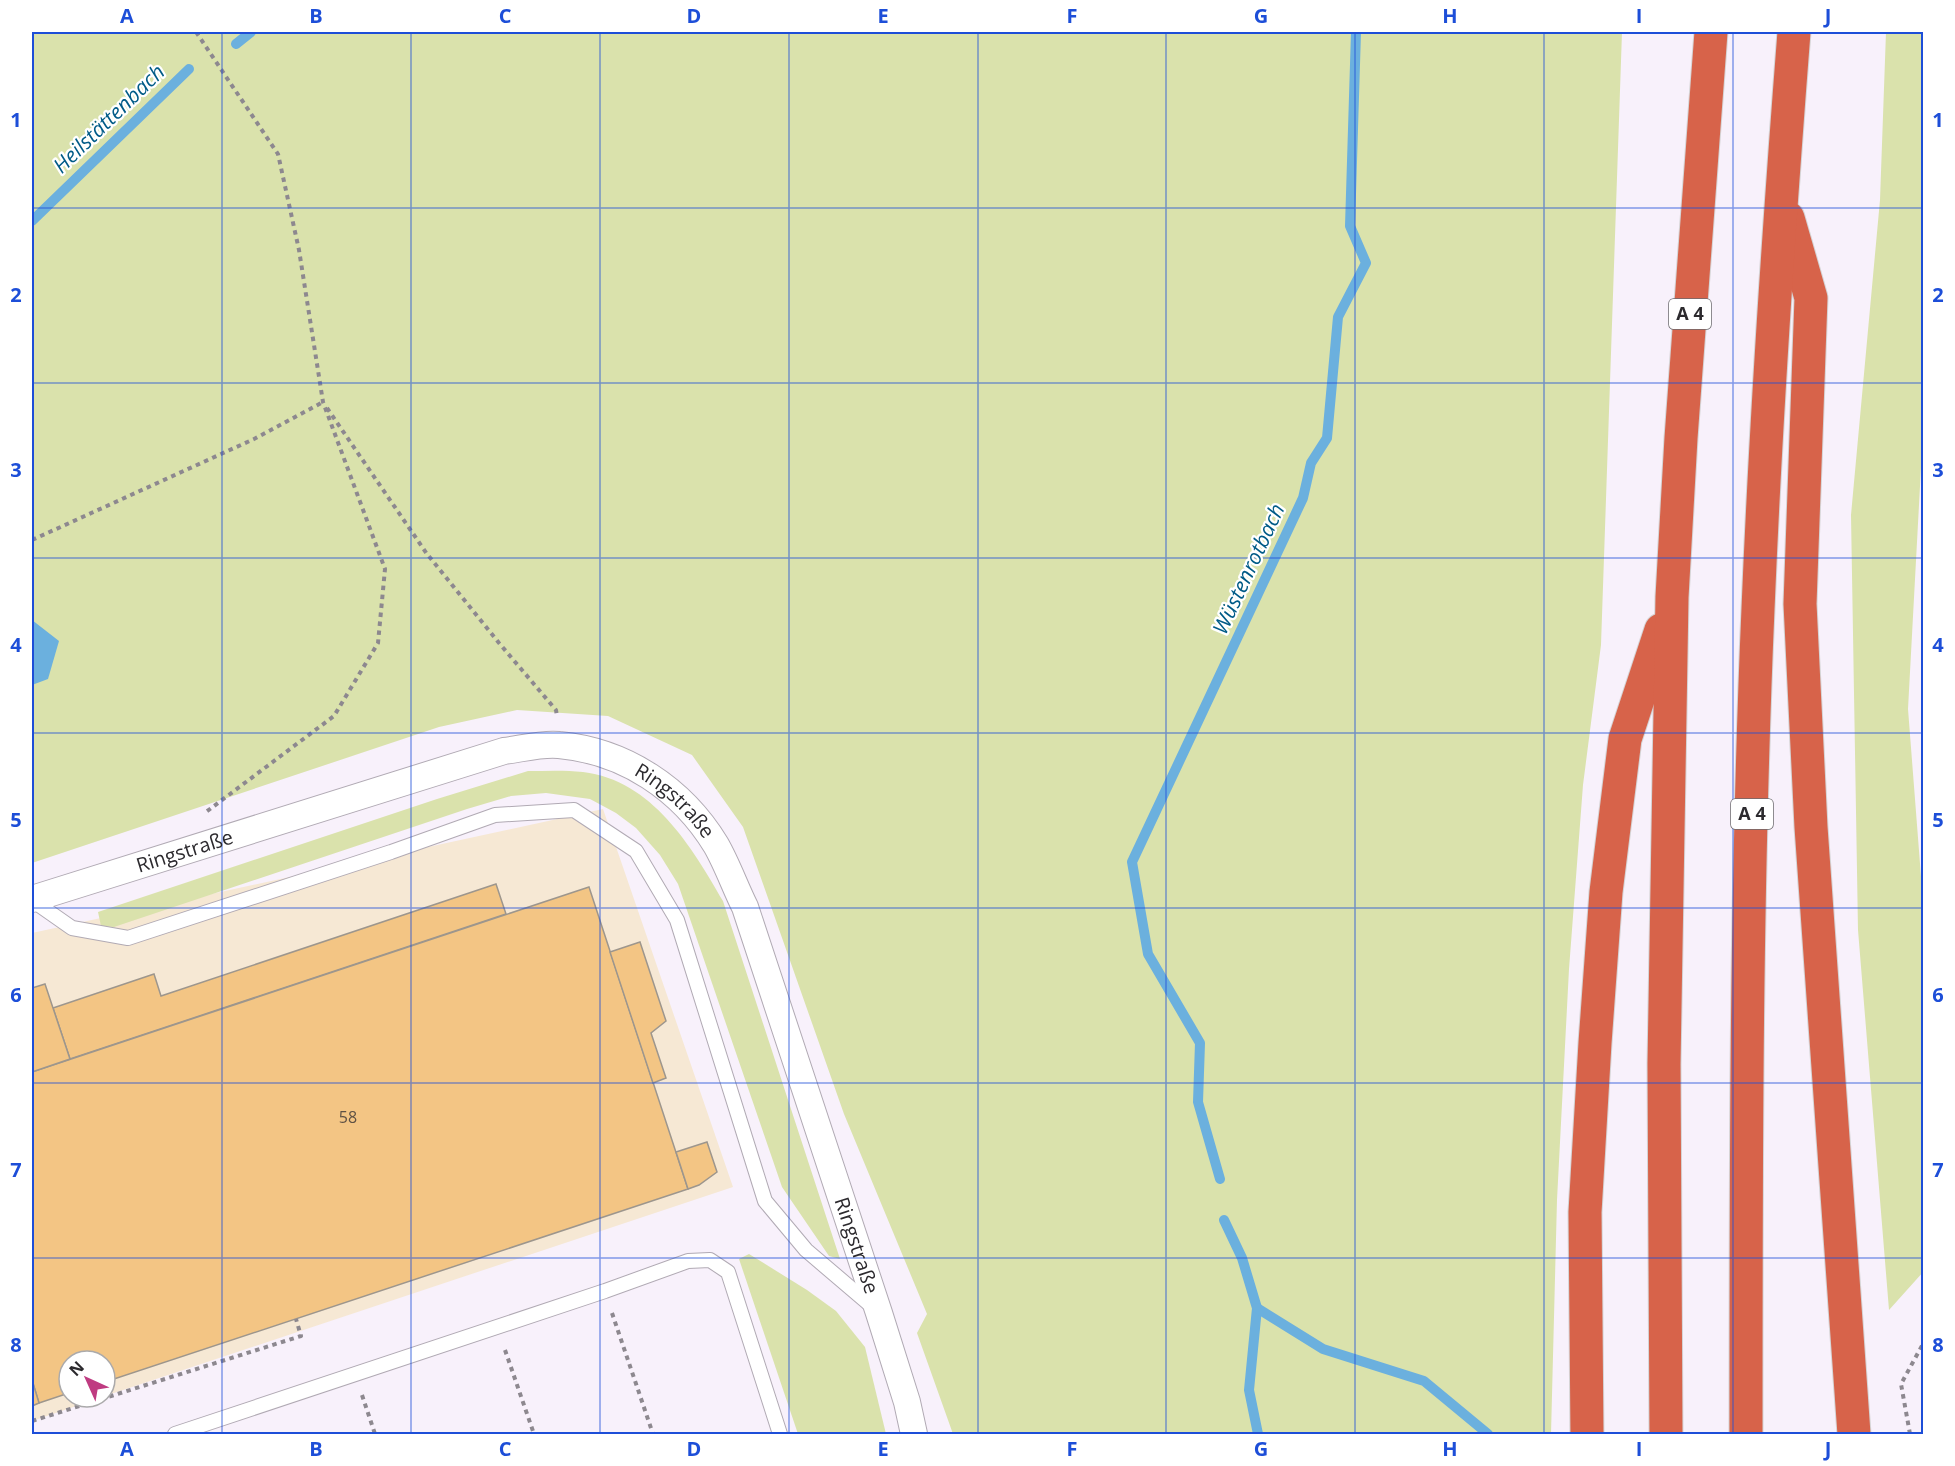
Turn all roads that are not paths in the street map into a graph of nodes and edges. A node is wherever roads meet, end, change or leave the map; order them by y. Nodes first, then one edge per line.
1 (1711, 32) edge
2 (1794, 32) edge
3 (1780, 193) junction
4 (1672, 597) junction
5 (32, 900) edge
6 (879, 1313) junction
7 (175, 1434) edge
8 (780, 1434) edge
9 (914, 1434) edge
10 (1587, 1434) edge
11 (1666, 1434) edge
12 (1746, 1434) edge
13 (1854, 1434) edge

1 - 4 highway, A 4
2 - 3 highway, A 4
3 - 12 highway, A 4
3 - 13 highway
4 - 10 highway
4 - 11 highway, A 4
5 - 6 lane
5 - 6 street, Ringstraße
6 - 9 street, Ringstraße
7 - 8 lane

